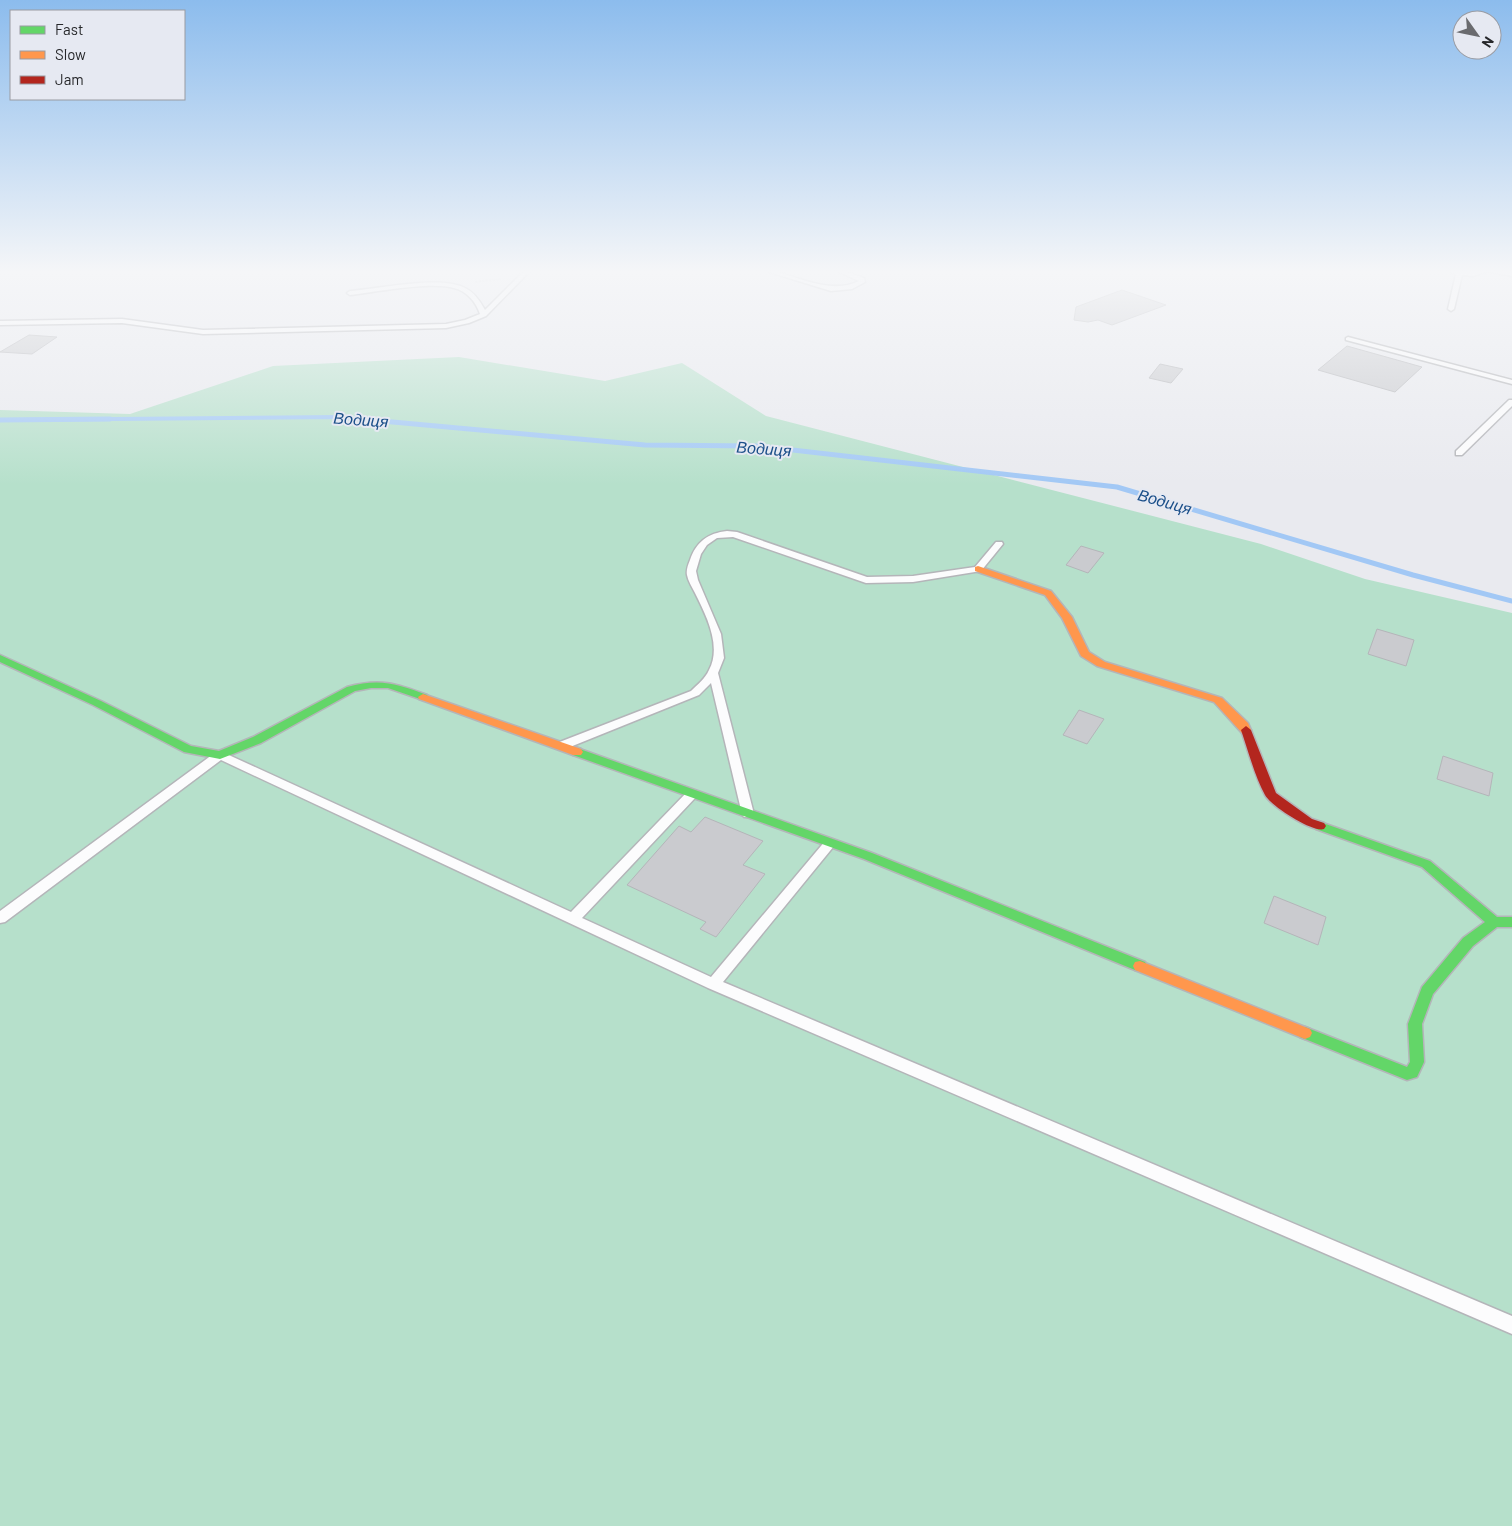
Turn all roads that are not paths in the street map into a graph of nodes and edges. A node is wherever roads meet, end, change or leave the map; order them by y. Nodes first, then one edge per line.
1 (1364, 343) edge
2 (1512, 382) edge
3 (1512, 402) edge
4 (1459, 453) dead end
5 (999, 544) dead end
6 (978, 569) junction
7 (0, 658) edge
8 (714, 674) junction
9 (559, 747) junction
10 (220, 755) junction
11 (692, 794) junction
12 (748, 814) junction
13 (830, 842) junction
14 (0, 918) edge
15 (572, 920) junction
16 (1494, 922) junction
17 (1512, 922) edge
18 (713, 984) junction
19 (1512, 1325) edge

1 - 2 lane
3 - 4 lane
5 - 6 lane
6 - 8 lane
6 - 16 street
7 - 10 street
8 - 9 lane
8 - 12 lane
9 - 10 street
9 - 11 street
10 - 14 lane
10 - 15 lane
11 - 12 street
11 - 15 lane
12 - 13 street
13 - 16 street
13 - 18 lane
15 - 18 lane
16 - 17 street
18 - 19 lane

